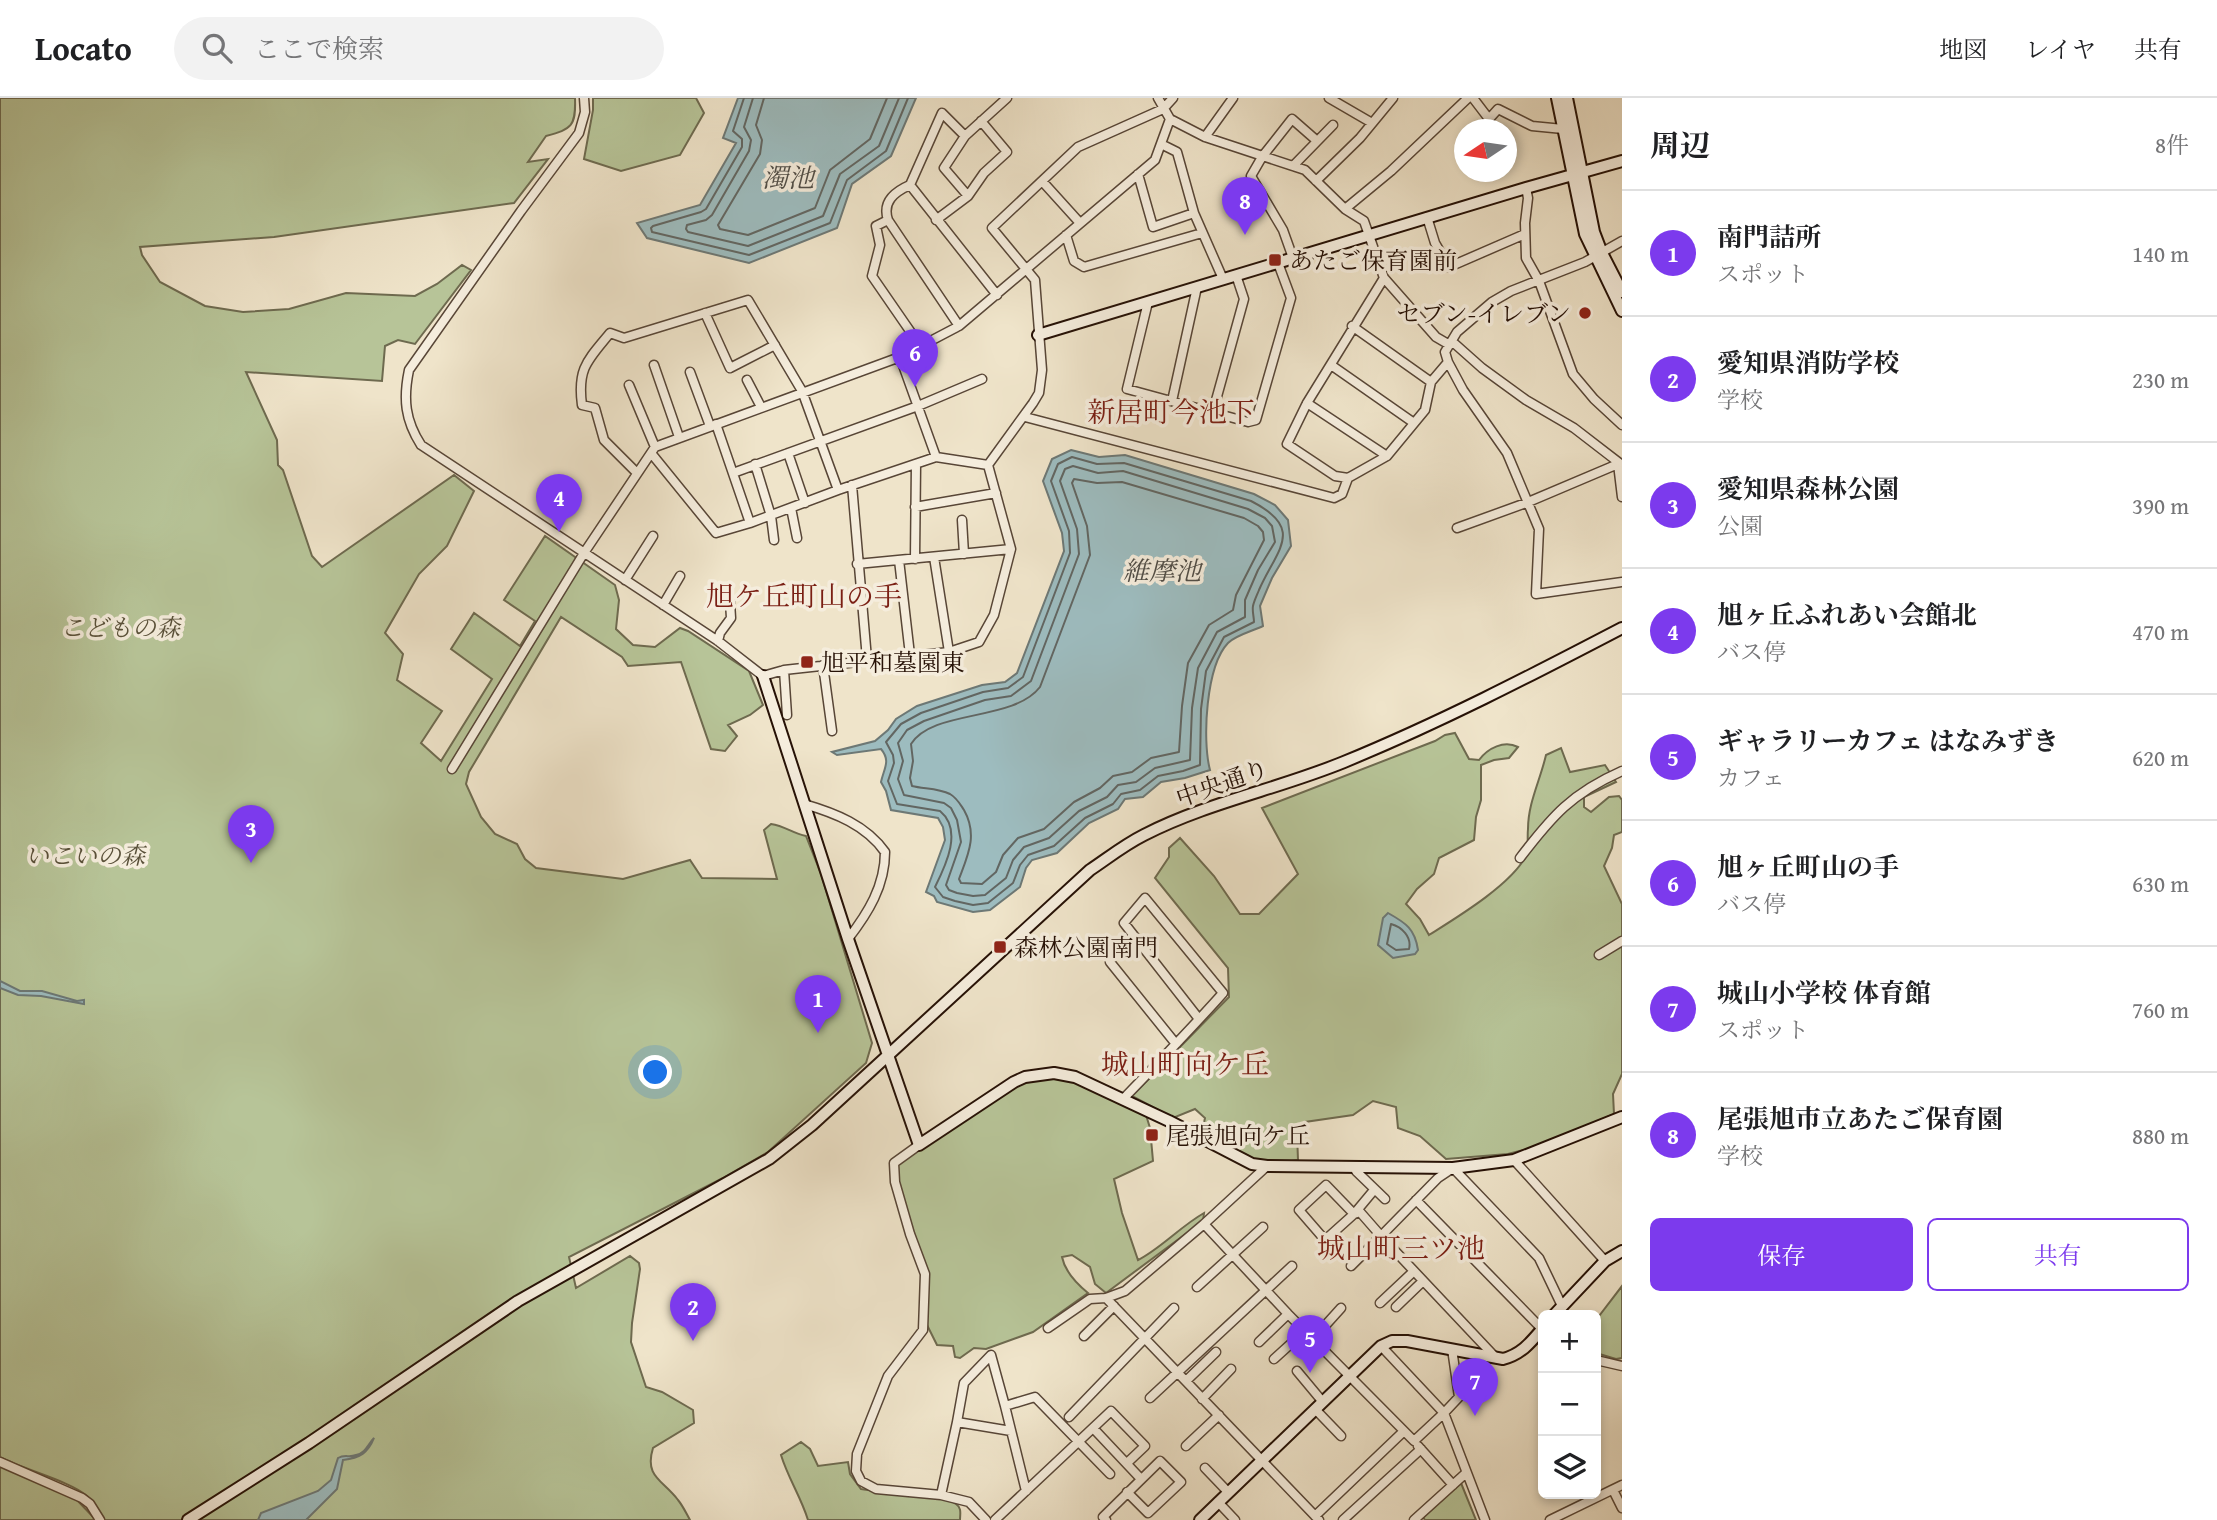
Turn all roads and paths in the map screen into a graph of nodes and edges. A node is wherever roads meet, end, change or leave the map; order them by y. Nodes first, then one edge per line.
1 (584, 98) edge
2 (1007, 98) edge
3 (1158, 98) edge
4 (1173, 98) edge
5 (1233, 98) edge
6 (1393, 98) edge
7 (1470, 98) edge
8 (1557, 98) edge
9 (1567, 98) edge
10 (1333, 99) edge
11 (1163, 108) junction
12 (1170, 119) junction
13 (1489, 119) joint
14 (981, 121) junction
15 (1372, 124) junction
16 (1333, 125) dead end
17 (1563, 129) junction
18 (965, 136) junction
19 (1205, 137) junction
20 (1316, 140) junction
21 (1161, 144) junction
22 (1262, 157) junction
23 (1622, 161) edge
24 (1293, 166) junction
25 (1138, 174) junction
26 (1576, 174) junction
27 (1042, 181) junction
28 (1316, 181) junction
29 (909, 185) junction
30 (1526, 188) junction
31 (968, 196) junction
32 (1345, 209) junction
33 (1194, 213) junction
34 (1427, 217) junction
35 (888, 220) junction
36 (936, 220) junction
37 (1080, 223) junction
38 (1202, 233) junction
39 (1525, 234) junction
40 (1066, 235) junction
41 (1369, 235) junction
42 (1622, 241) edge
43 (1598, 255) junction
44 (1293, 258) junction
45 (1278, 263) junction
46 (1027, 269) junction
47 (1236, 275) junction
48 (1384, 278) junction
49 (1223, 279) junction
50 (1539, 281) junction
51 (1197, 287) junction
52 (1622, 292) edge
53 (997, 295) junction
54 (1149, 302) junction
55 (1622, 312) edge
56 (705, 313) junction
57 (959, 326) junction
58 (1352, 326) junction
59 (1038, 335) junction
60 (1448, 344) junction
61 (775, 345) junction
62 (921, 346) junction
63 (900, 357) junction
64 (1448, 362) junction
65 (654, 365) dead end
66 (1331, 365) junction
67 (690, 372) dead end
68 (982, 379) dead end
69 (747, 380) dead end
70 (1431, 382) junction
71 (629, 385) dead end
72 (802, 391) junction
73 (1172, 401) junction
74 (1307, 403) junction
75 (918, 406) junction
76 (761, 407) junction
77 (1213, 411) junction
78 (1025, 417) junction
79 (1415, 423) junction
80 (713, 425) junction
81 (1622, 425) edge
82 (680, 437) junction
83 (822, 440) junction
84 (653, 450) junction
85 (788, 453) junction
86 (1387, 456) junction
87 (936, 457) junction
88 (755, 464) junction
89 (916, 464) junction
90 (1620, 464) edge
91 (988, 465) junction
92 (636, 472) junction
93 (733, 472) junction
94 (1348, 478) junction
95 (852, 485) junction
96 (838, 490) junction
97 (996, 494) junction
98 (1622, 497) edge
99 (805, 503) junction
100 (1526, 503) junction
101 (915, 507) junction
102 (791, 508) junction
103 (771, 516) junction
104 (962, 520) dead end
105 (750, 523) junction
106 (1457, 528) dead end
107 (653, 537) dead end
108 (797, 538) dead end
109 (774, 540) dead end
110 (1010, 549) junction
111 (584, 553) junction
112 (964, 554) junction
113 (934, 557) junction
114 (915, 559) junction
115 (899, 560) junction
116 (858, 565) junction
117 (680, 576) dead end
118 (625, 580) junction
119 (1622, 582) edge
120 (730, 602) dead end
121 (663, 605) junction
122 (1622, 628) edge
123 (718, 641) junction
124 (949, 652) junction
125 (910, 655) junction
126 (867, 659) junction
127 (823, 665) junction
128 (784, 670) junction
129 (763, 676) junction
130 (787, 715) dead end
131 (832, 731) dead end
132 (452, 769) dead end
133 (1622, 771) edge
134 (804, 804) junction
135 (1520, 859) dead end
136 (848, 939) junction
137 (1622, 941) edge
138 (1599, 955) dead end
139 (1110, 962) dead end
140 (1199, 1019) junction
141 (1176, 1044) junction
142 (888, 1057) junction
143 (1124, 1098) junction
144 (1622, 1117) edge
145 (919, 1145) junction
146 (1514, 1160) junction
147 (1267, 1166) junction
148 (1357, 1167) junction
149 (1453, 1168) junction
150 (1374, 1190) junction
151 (1385, 1199) dead end
152 (1416, 1200) junction
153 (1354, 1214) junction
154 (1204, 1224) junction
155 (1263, 1227) dead end
156 (1381, 1236) junction
157 (1622, 1251) edge
158 (1234, 1254) junction
159 (1605, 1261) junction
160 (1292, 1266) dead end
161 (1351, 1266) dead end
162 (1414, 1270) junction
163 (1423, 1281) junction
164 (1197, 1287) dead end
165 (1266, 1290) junction
166 (1106, 1298) junction
167 (1380, 1303) dead end
168 (1562, 1306) junction
169 (1114, 1307) junction
170 (1396, 1307) dead end
171 (1174, 1308) dead end
172 (1341, 1308) dead end
173 (1558, 1310) edge
174 (1288, 1314) junction
175 (1538, 1324) edge
176 (1048, 1328) dead end
177 (1306, 1330) junction
178 (1538, 1334) edge
179 (1084, 1336) dead end
180 (1145, 1339) junction
181 (1313, 1339) junction
182 (1259, 1342) dead end
183 (1381, 1346) junction
184 (1452, 1349) junction
185 (1216, 1352) dead end
186 (1274, 1359) dead end
187 (1496, 1359) junction
188 (1601, 1361) edge
189 (1622, 1366) edge
190 (1231, 1369) dead end
191 (1177, 1371) junction
192 (1297, 1371) dead end
193 (1348, 1376) junction
194 (1186, 1381) junction
195 (1150, 1398) dead end
196 (1202, 1399) junction
197 (1318, 1405) junction
198 (1004, 1406) junction
199 (1444, 1413) junction
200 (1219, 1415) junction
201 (1069, 1417) dead end
202 (957, 1422) junction
203 (1093, 1428) junction
204 (1011, 1431) junction
205 (1404, 1431) junction
206 (1341, 1436) dead end
207 (1077, 1441) junction
208 (1414, 1441) junction
209 (1186, 1446) dead end
210 (1421, 1449) junction
211 (1262, 1461) junction
212 (0, 1462) edge
213 (1127, 1463) junction
214 (1205, 1468) dead end
215 (1465, 1473) junction
216 (1110, 1474) dead end
217 (1141, 1479) junction
218 (1453, 1485) junction
219 (1622, 1485) edge
220 (1613, 1490) junction
221 (1026, 1491) junction
222 (1128, 1492) junction
223 (1228, 1492) junction
224 (941, 1495) junction
225 (1218, 1502) junction
226 (1622, 1508) edge
227 (1565, 1517) edge
228 (1317, 1518) edge
229 (1416, 1519) edge
230 (100, 1520) edge
231 (188, 1520) edge
232 (986, 1520) edge
233 (995, 1520) edge
234 (1106, 1520) edge
235 (1200, 1520) edge
236 (1236, 1520) edge
237 (1343, 1520) edge
238 (1485, 1520) edge
239 (1550, 1520) edge

1 - 111 street
2 - 14 street
3 - 11 street
4 - 11 street
5 - 19 street
6 - 15 street
7 - 13 street
7 - 32 street
8 - 17 street
9 - 26 street
10 - 15 street
11 - 12 street
11 - 27 street
12 - 19 street
12 - 21 street
13 - 17 street
14 - 18 street
14 - 31 street
15 - 28 street
16 - 20 street
17 - 26 street
18 - 29 street
18 - 31 street
19 - 22 street
20 - 22 street
20 - 24 street
21 - 25 street
21 - 33 street
22 - 24 street
22 - 44 street
23 - 26 street
24 - 28 street
25 - 33 street
25 - 37 street
26 - 30 street
26 - 43 street
27 - 37 street
27 - 46 street
28 - 32 street
29 - 35 street
29 - 36 street
30 - 34 street
30 - 39 street
31 - 36 street
32 - 41 street
33 - 38 street
34 - 39 street
34 - 41 street
35 - 57 street
35 - 62 street
36 - 53 street
37 - 40 street
38 - 40 street
38 - 49 street
39 - 50 street
40 - 46 street
41 - 44 street
41 - 48 street
42 - 43 street
43 - 50 street
43 - 52 street
43 - 55 street
44 - 45 street
45 - 47 street
45 - 77 street
46 - 53 street
46 - 59 street
47 - 49 street
47 - 77 street
48 - 58 street
48 - 60 street
49 - 51 street
50 - 60 street
50 - 81 street
51 - 54 street
51 - 73 street
53 - 57 street
54 - 59 street
54 - 73 street
56 - 61 street
56 - 61 street
56 - 92 street
57 - 62 street
58 - 66 street
58 - 70 street
59 - 78 street
60 - 64 street
60 - 90 street
61 - 72 street
62 - 63 street
63 - 72 street
63 - 75 street
64 - 70 street
64 - 100 street
65 - 82 street
66 - 74 street
66 - 79 street
67 - 80 street
68 - 75 street
69 - 76 street
70 - 79 street
71 - 84 street
72 - 76 street
72 - 83 street
73 - 77 street
74 - 86 street
74 - 94 street
75 - 83 street
75 - 87 street
76 - 80 street
78 - 91 street
78 - 94 street
79 - 86 street
80 - 82 street
80 - 93 street
82 - 84 street
83 - 85 street
83 - 96 street
84 - 92 street
84 - 105 street
85 - 88 street
85 - 99 street
86 - 94 street
87 - 89 street
87 - 91 street
88 - 93 street
88 - 103 street
89 - 95 street
89 - 101 street
90 - 98 street
90 - 100 street
91 - 97 street
92 - 111 street
93 - 105 street
95 - 96 street
95 - 116 street
96 - 99 street
97 - 101 street
97 - 110 street
99 - 102 street
100 - 106 street
100 - 119 street
101 - 114 street
102 - 103 street
102 - 108 street
103 - 105 street
103 - 109 street
104 - 112 street
107 - 118 street
110 - 112 street
110 - 124 street
111 - 118 street
111 - 132 street
112 - 113 street
113 - 114 street
113 - 124 street
114 - 115 street
115 - 116 street
115 - 125 street
116 - 126 street
117 - 121 street
118 - 121 street
120 - 123 street
121 - 123 street
122 - 142 street, 中央通り
123 - 129 street
124 - 125 street
125 - 126 street
126 - 127 street
127 - 128 street
127 - 131 street
128 - 129 street
128 - 130 street
129 - 134 street
133 - 135 street
134 - 136 street
134 - 136 street
136 - 142 street
137 - 138 street
139 - 141 street
140 - 140 street
140 - 141 street
141 - 143 street
142 - 145 street
142 - 231 street, 中央通り
143 - 145 street
143 - 147 street
144 - 146 street
145 - 224 street
146 - 149 street
146 - 159 street
147 - 148 street
147 - 154 street
148 - 149 street
148 - 150 street
149 - 152 street
149 - 168 street
150 - 151 street
150 - 153 street
152 - 156 street
152 - 175 street
153 - 153 street
153 - 156 street
154 - 158 street
154 - 166 street
155 - 158 street
156 - 161 street
156 - 162 street
157 - 159 street
158 - 164 street
158 - 165 street
159 - 168 street
160 - 165 street
162 - 163 street
162 - 167 street
163 - 170 street
163 - 187 street
165 - 174 street
165 - 191 street
166 - 169 street
166 - 176 street
168 - 173 street
169 - 179 street
169 - 180 street
171 - 180 street
172 - 181 street
174 - 177 street
174 - 182 street
177 - 181 street
177 - 186 street
178 - 187 street
180 - 191 street
180 - 201 street
181 - 193 street
183 - 184 street
183 - 193 street
183 - 199 street
184 - 187 street
184 - 199 street
185 - 194 street
188 - 189 street
190 - 196 street
191 - 194 street
191 - 195 street
192 - 197 street
193 - 197 street
193 - 205 street
194 - 196 street
196 - 200 street
197 - 206 street
197 - 211 street
198 - 202 street
198 - 204 street
198 - 207 street
199 - 208 street
199 - 215 street
200 - 209 street
200 - 211 street
202 - 204 street
202 - 224 street
203 - 207 street
203 - 213 street
203 - 213 street
204 - 221 street
205 - 208 street
205 - 228 street
207 - 216 street
207 - 221 street
208 - 210 street
210 - 218 street
210 - 237 street
211 - 223 street
211 - 228 street
212 - 230 street
213 - 217 street
214 - 223 street
215 - 218 street
215 - 238 street
217 - 222 street
217 - 222 street
218 - 229 street
219 - 220 street
220 - 226 street
220 - 227 street
221 - 233 street
222 - 234 street
223 - 225 street
224 - 232 street
225 - 235 street
225 - 236 street
227 - 239 street

